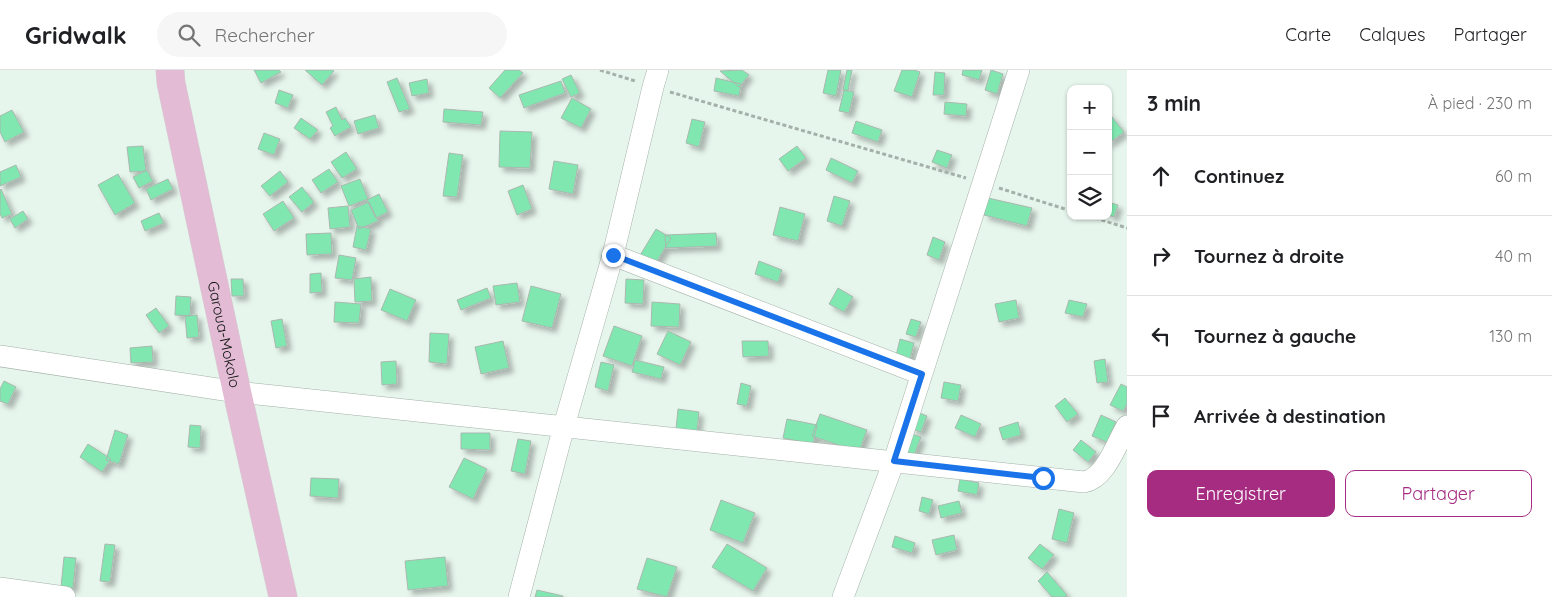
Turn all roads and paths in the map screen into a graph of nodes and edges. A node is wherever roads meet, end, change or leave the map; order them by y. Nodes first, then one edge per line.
1 (170, 70) edge
2 (600, 70) edge
3 (1019, 70) edge
4 (655, 78) edge
5 (983, 183) junction
6 (1067, 210) edge
7 (1102, 220) edge
8 (1127, 228) edge
9 (613, 255) junction
10 (0, 356) edge
11 (922, 374) junction
12 (236, 392) junction
13 (564, 426) junction
14 (1127, 426) edge
15 (894, 461) junction
16 (0, 588) edge
17 (64, 597) edge
18 (283, 597) edge
19 (519, 597) edge
20 (843, 597) edge

1 - 12 main road, Garoua-Mokolo
2 - 4 path
3 - 5 street
4 - 5 path
4 - 9 street
5 - 6 path
5 - 11 street
7 - 8 path
9 - 11 street
9 - 13 street
10 - 12 street
11 - 15 street
12 - 13 street
12 - 18 main road, Garoua-Mokolo
13 - 15 street
13 - 19 street
14 - 15 street
15 - 20 street
16 - 17 street

